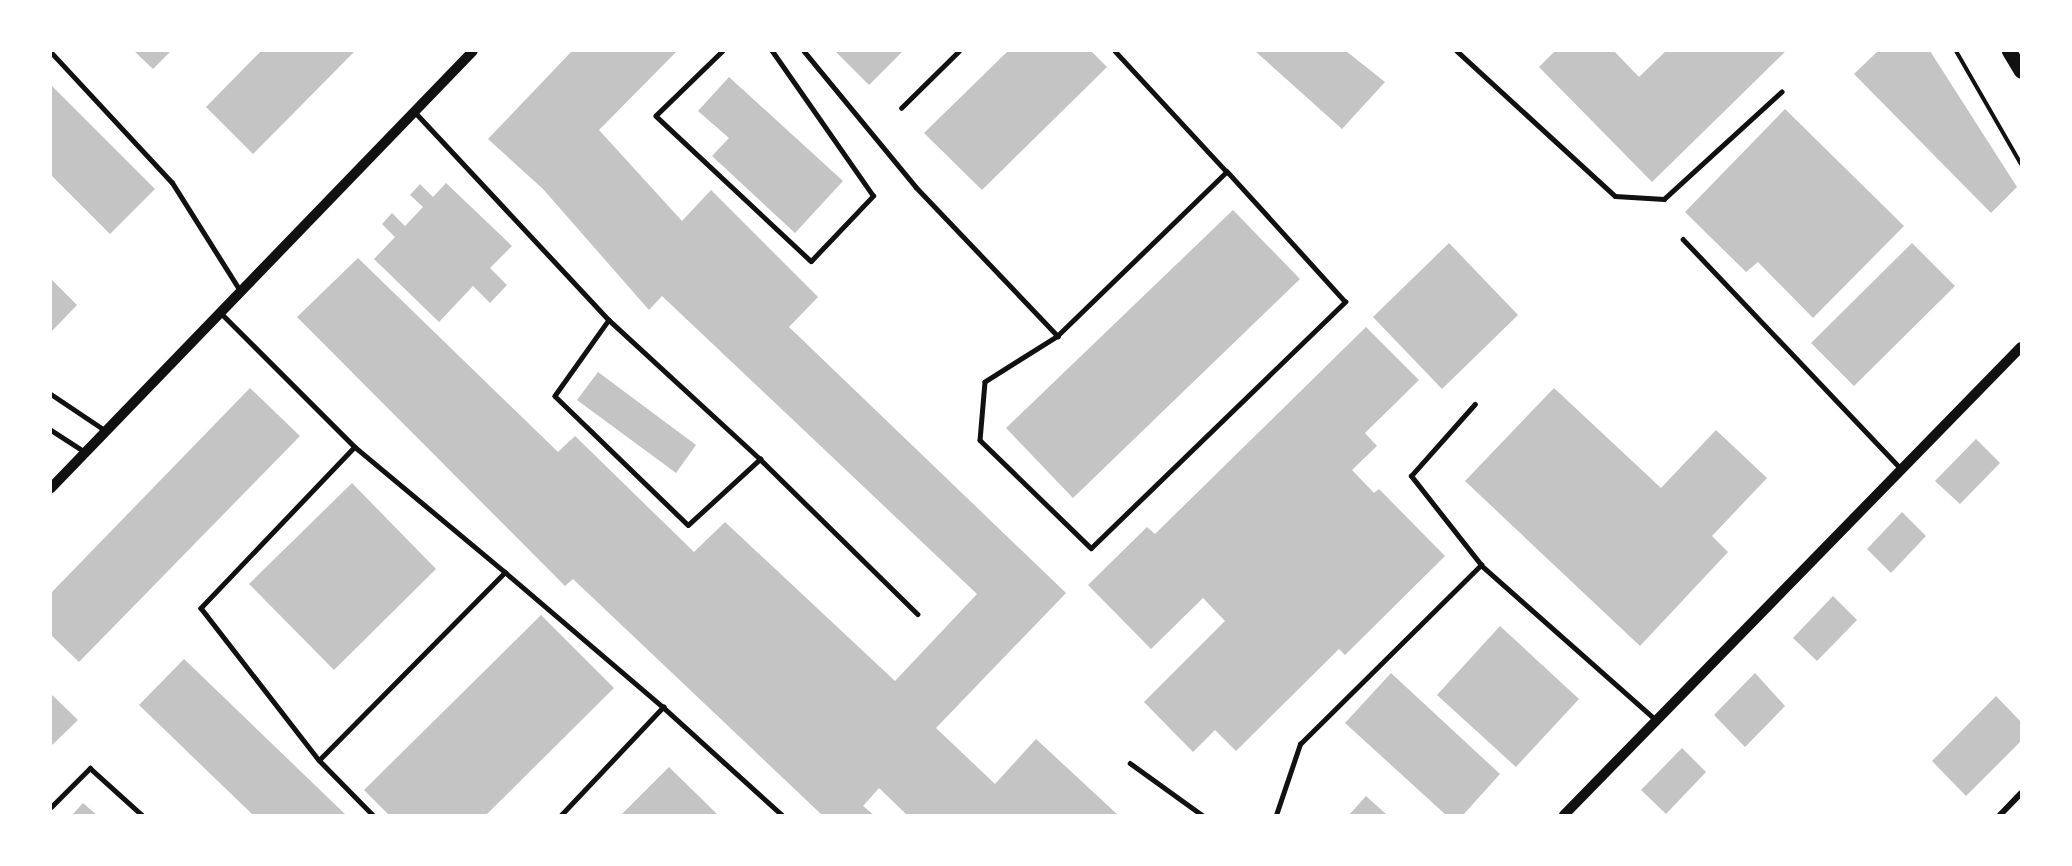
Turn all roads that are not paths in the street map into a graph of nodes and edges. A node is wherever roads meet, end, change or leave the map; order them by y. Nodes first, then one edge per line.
1 (473, 51) edge
2 (723, 51) edge
3 (772, 51) edge
4 (804, 51) edge
5 (959, 51) edge
6 (1115, 51) edge
7 (1457, 51) edge
8 (2009, 51) edge
9 (51, 52) edge
10 (2021, 71) edge
11 (1781, 92) dead end
12 (901, 108) dead end
13 (415, 112) junction
14 (1227, 172) junction
15 (1683, 239) dead end
16 (240, 290) junction
17 (219, 311) junction
18 (609, 320) junction
19 (1058, 336) junction
20 (2021, 347) edge
21 (51, 394) edge
22 (1475, 404) dead end
23 (51, 430) edge
24 (106, 431) junction
25 (355, 447) junction
26 (85, 452) junction
27 (760, 459) junction
28 (1899, 467) junction
29 (51, 488) edge
30 (1481, 565) junction
31 (505, 572) junction
32 (918, 614) dead end
33 (663, 707) junction
34 (1656, 720) junction
35 (319, 760) junction
36 (1130, 763) dead end
37 (2021, 793) edge
38 (52, 806) edge
39 (142, 815) edge
40 (373, 815) edge
41 (561, 815) edge
42 (782, 815) edge
43 (1202, 815) edge
44 (1276, 815) edge
45 (1564, 815) edge
46 (2001, 815) edge

1 - 13 street
2 - 3 lane
4 - 19 lane
5 - 12 lane
6 - 14 lane
7 - 11 lane
8 - 10 main road
9 - 16 lane
13 - 16 street
13 - 18 lane
14 - 19 lane
14 - 19 lane
15 - 28 lane
16 - 17 street
17 - 24 street
17 - 25 lane
18 - 27 lane
18 - 27 lane
20 - 28 street
21 - 24 lane
22 - 30 lane
23 - 26 lane
24 - 26 street
25 - 31 lane
25 - 35 lane
26 - 29 street
27 - 32 lane
28 - 34 street
30 - 34 lane
30 - 44 lane
31 - 33 lane
31 - 35 lane
33 - 41 lane
33 - 42 lane
34 - 45 street
35 - 40 lane
36 - 43 lane
37 - 46 street
38 - 39 lane

